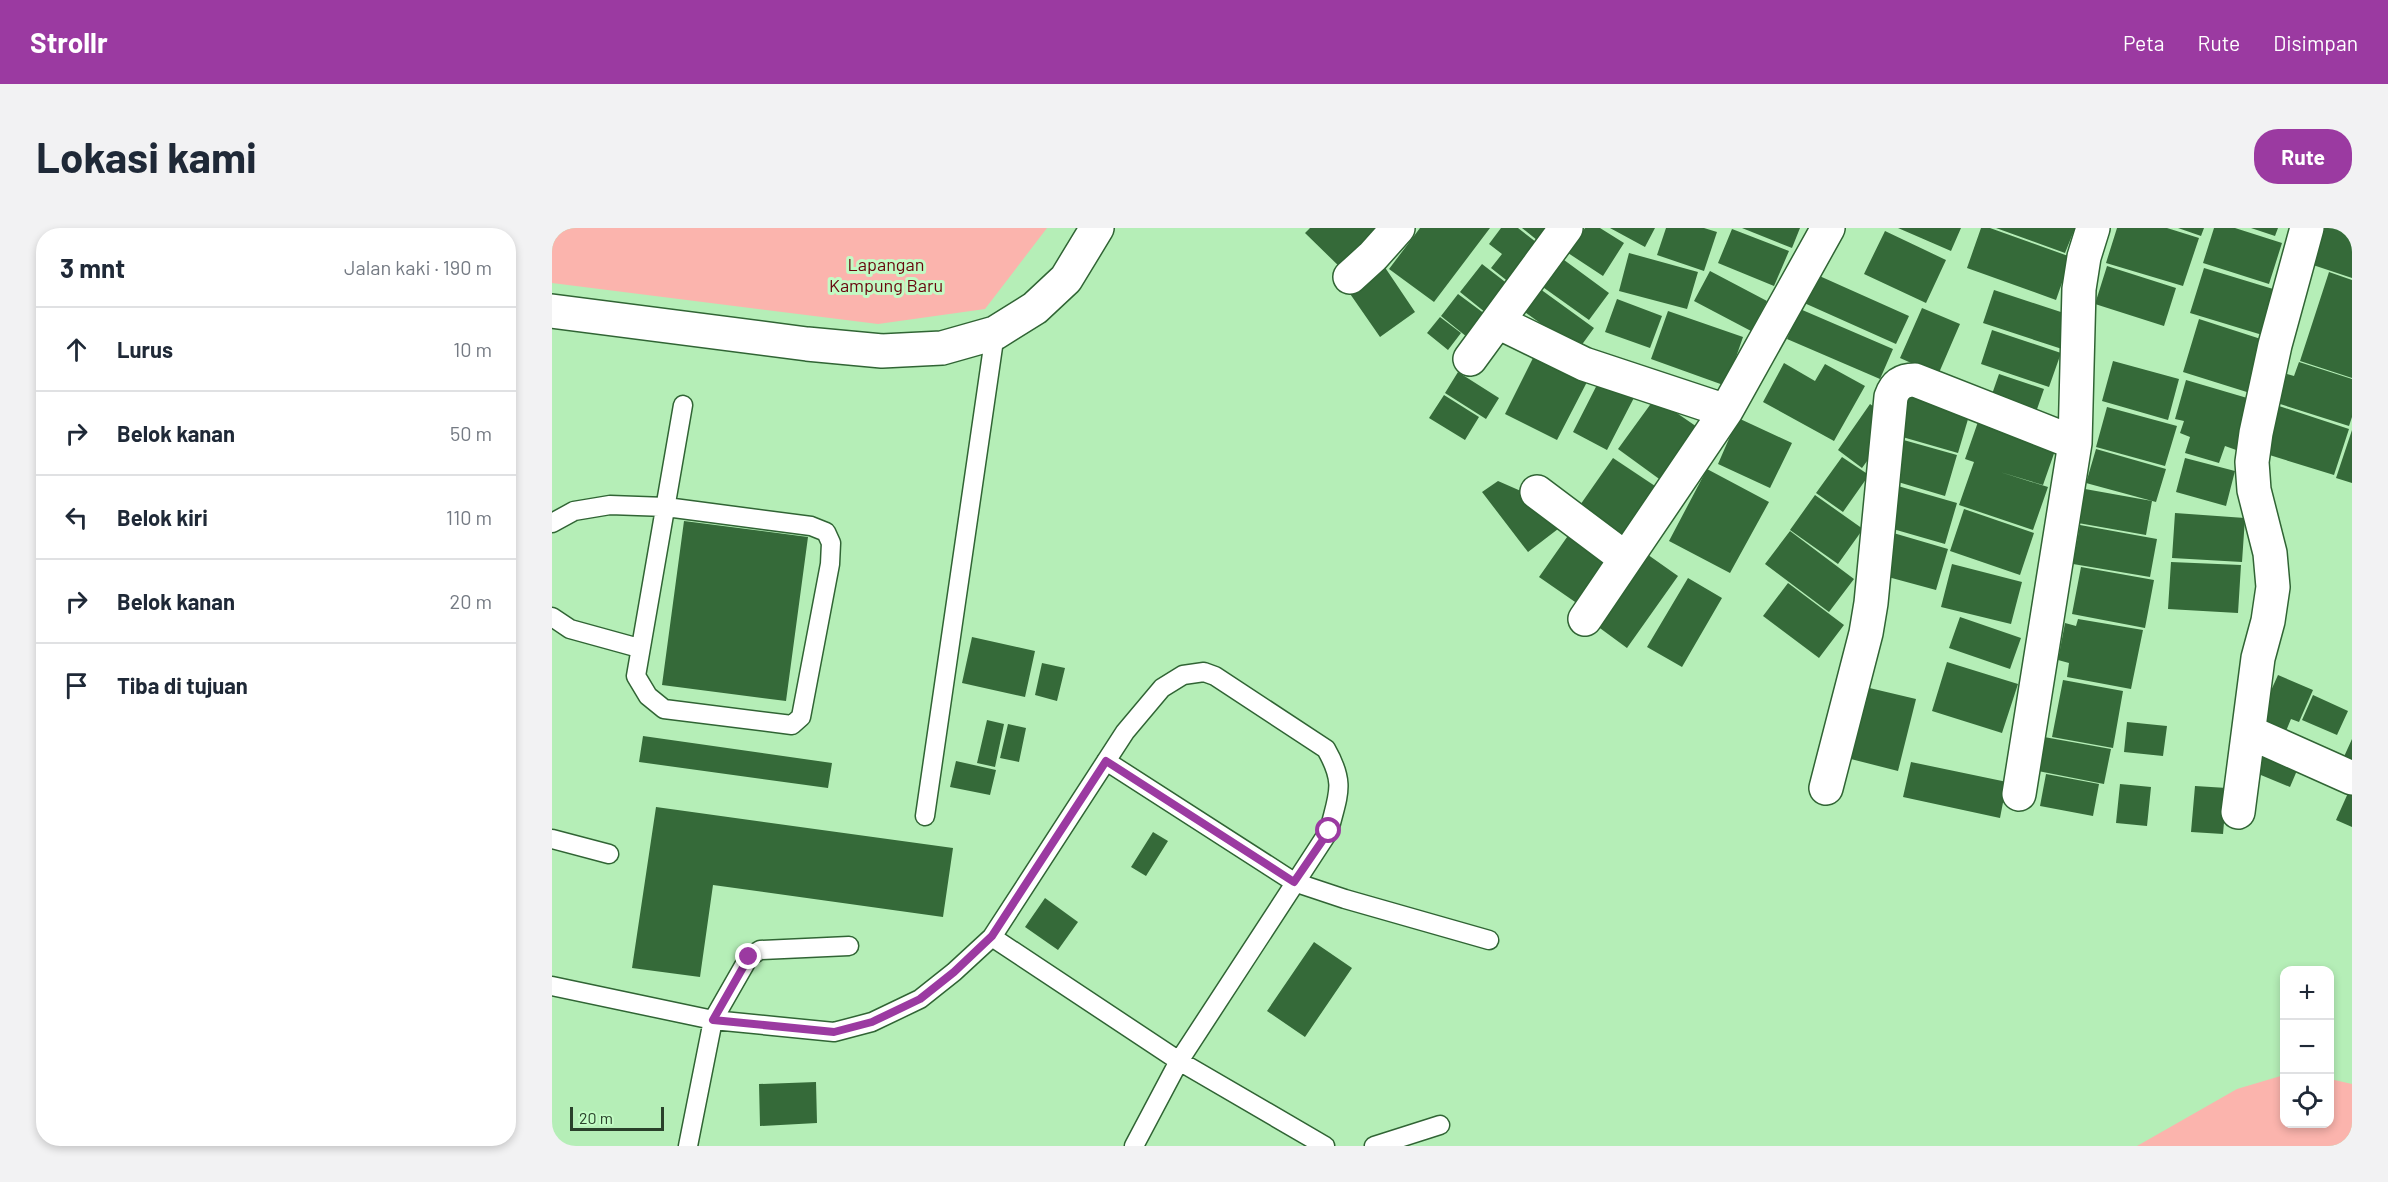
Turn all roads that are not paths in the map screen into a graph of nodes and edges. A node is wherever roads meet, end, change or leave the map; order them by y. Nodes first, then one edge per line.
1 (1097, 228) edge
2 (1398, 228) edge
3 (1566, 228) edge
4 (1828, 228) edge
5 (2093, 228) edge
6 (2307, 228) edge
7 (1350, 277) dead end
8 (552, 310) edge
9 (1498, 322) junction
10 (995, 333) junction
11 (1470, 359) dead end
12 (683, 405) dead end
13 (1726, 411) junction
14 (2075, 443) junction
15 (1537, 492) dead end
16 (666, 507) junction
17 (552, 523) edge
18 (1625, 558) junction
19 (552, 617) edge
20 (1585, 619) dead end
21 (639, 648) junction
22 (2249, 732) junction
23 (1106, 761) junction
24 (2352, 778) edge
25 (1826, 788) dead end
26 (2019, 794) dead end
27 (2238, 812) dead end
28 (925, 816) dead end
29 (552, 839) edge
30 (609, 854) dead end
31 (1294, 882) junction
32 (992, 936) junction
33 (1489, 940) dead end
34 (849, 946) dead end
35 (552, 986) edge
36 (713, 1020) junction
37 (1179, 1061) junction
38 (1440, 1125) dead end
39 (688, 1146) edge
40 (1134, 1146) edge
41 (1324, 1146) edge
42 (1374, 1146) edge

1 - 10 street
2 - 7 street
3 - 9 street
4 - 13 street
5 - 14 street
6 - 22 street
8 - 10 street
9 - 11 street
9 - 13 street
10 - 28 lane
12 - 16 lane
13 - 18 street
14 - 25 street
14 - 26 street
15 - 18 street
16 - 17 lane
16 - 21 lane
16 - 21 lane
18 - 20 street
19 - 21 lane
22 - 24 street
22 - 27 street
23 - 31 lane
23 - 31 lane
23 - 32 lane
29 - 30 lane
31 - 33 lane
31 - 37 lane
32 - 36 lane
32 - 37 lane
34 - 36 lane
35 - 36 lane
36 - 39 lane
37 - 40 lane
37 - 41 lane
38 - 42 lane

